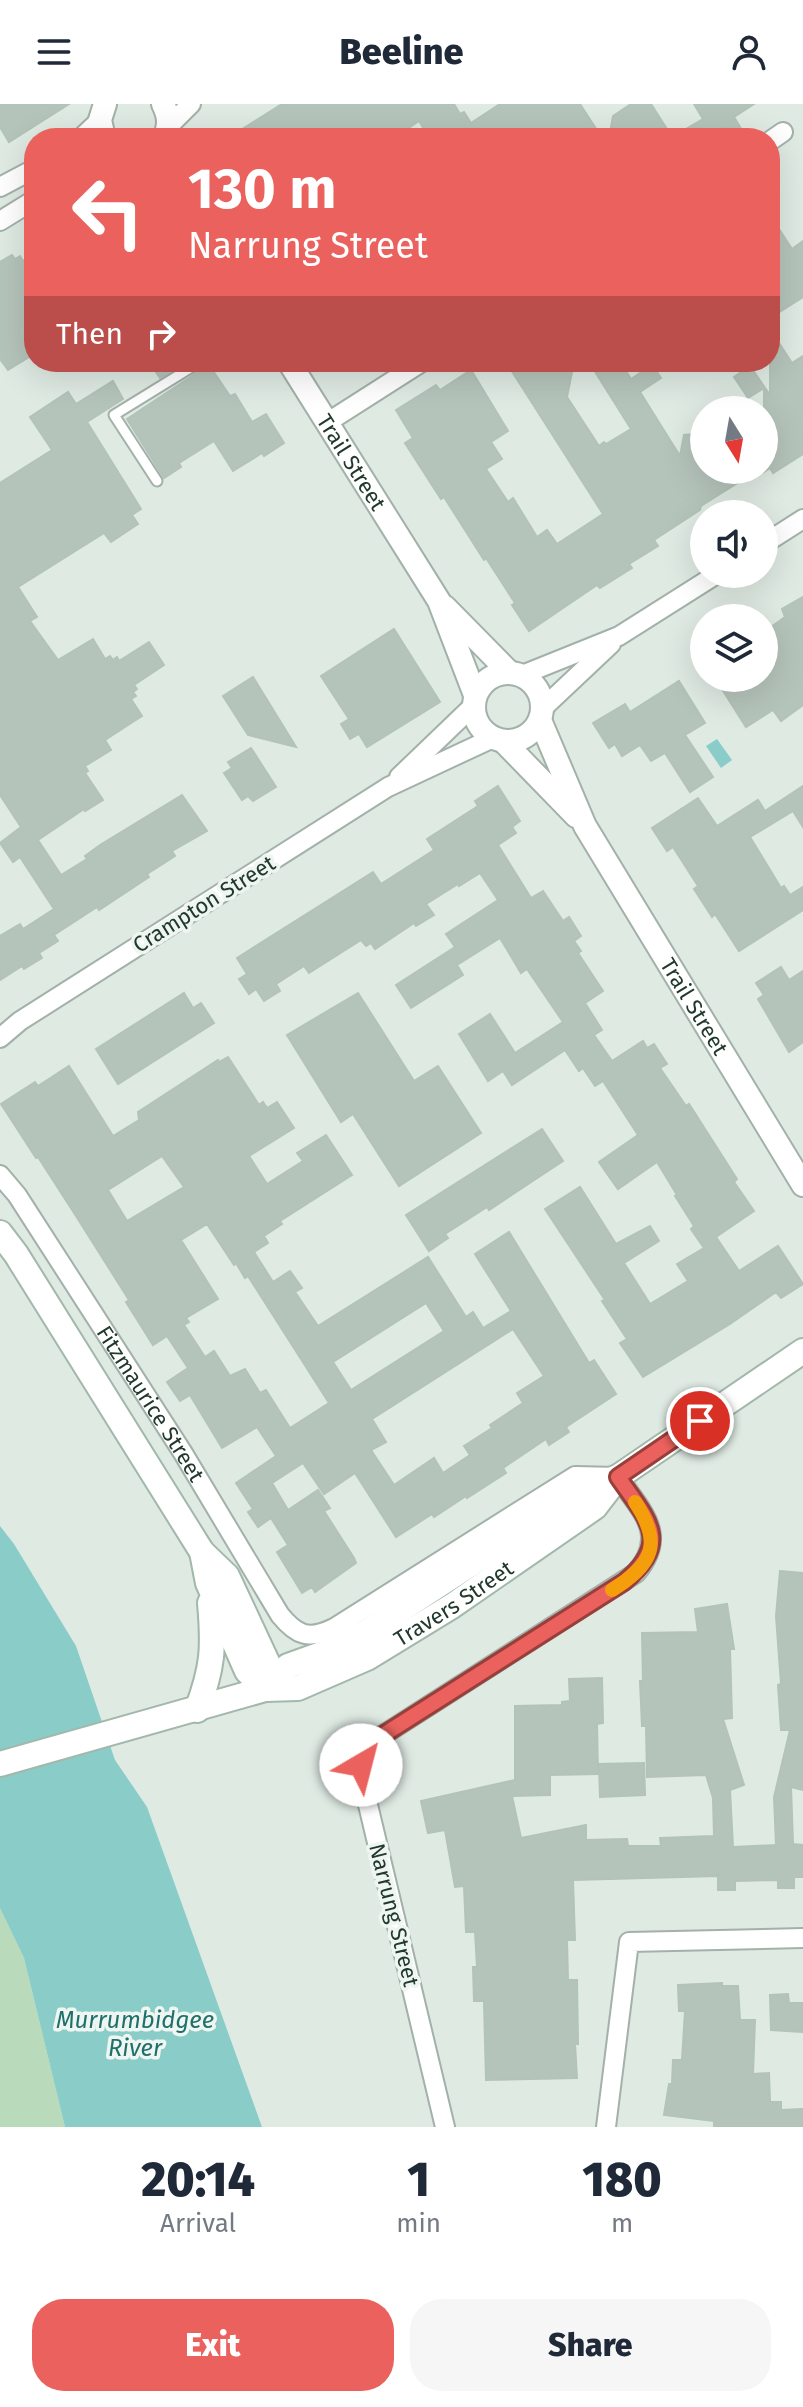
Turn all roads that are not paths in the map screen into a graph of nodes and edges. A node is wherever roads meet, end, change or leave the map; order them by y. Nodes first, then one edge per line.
1 (163, 104) edge
2 (191, 104) edge
3 (167, 128) edge
4 (171, 128) edge
5 (24, 174) edge
6 (0, 187) edge
7 (24, 206) edge
8 (0, 221) edge
9 (184, 372) edge
10 (296, 372) edge
11 (406, 372) edge
12 (328, 422) junction
13 (157, 481) dead end
14 (803, 519) edge
15 (778, 535) edge
16 (695, 588) edge
17 (439, 601) junction
18 (619, 636) junction
19 (516, 674) junction
20 (474, 700) junction
21 (541, 715) junction
22 (498, 740) junction
23 (388, 787) junction
24 (585, 826) junction
25 (20, 1021) junction
26 (0, 1029) edge
27 (0, 1038) edge
28 (0, 1175) edge
29 (803, 1185) edge
30 (0, 1220) edge
31 (0, 1233) edge
32 (16, 1254) junction
33 (803, 1351) edge
34 (618, 1477) junction
35 (202, 1552) junction
36 (208, 1583) junction
37 (298, 1633) joint
38 (265, 1689) junction
39 (185, 1713) junction
40 (0, 1764) edge
41 (803, 1938) edge
42 (445, 2127) edge
43 (606, 2127) edge

1 - 3 street
2 - 4 street
5 - 6 street
7 - 8 street
9 - 13 lane
10 - 12 street, Trail Street
11 - 12 street
12 - 17 street, Trail Street
14 - 15 street
16 - 18 street
17 - 19 street, Trail Street
17 - 20 street, Trail Street
18 - 19 street
18 - 21 street
19 - 20 street
19 - 21 street
20 - 22 street
20 - 23 street, Crampton Street
21 - 22 street
21 - 24 street, Trail Street
22 - 23 street, Crampton Street
22 - 24 street, Trail Street
23 - 25 street, Crampton Street
24 - 29 street, Trail Street
25 - 26 street, Crampton Street
25 - 27 street, Crampton Street
28 - 37 street, Fitzmaurice Street
30 - 32 main road, Fitzmaurice Street
31 - 32 main road, Fitzmaurice Street
32 - 35 main road, Fitzmaurice Street
33 - 34 main road, Travers Street
34 - 37 street, Travers Street
34 - 38 main road, Travers Street
34 - 42 street, Narrung Street
35 - 36 main road, Fitzmaurice Street
35 - 38 main road, Fitzmaurice Street
36 - 38 main road, Fitzmaurice Street
36 - 39 main road
38 - 39 main road, Travers Street
39 - 40 main road, Travers Street
41 - 43 street

